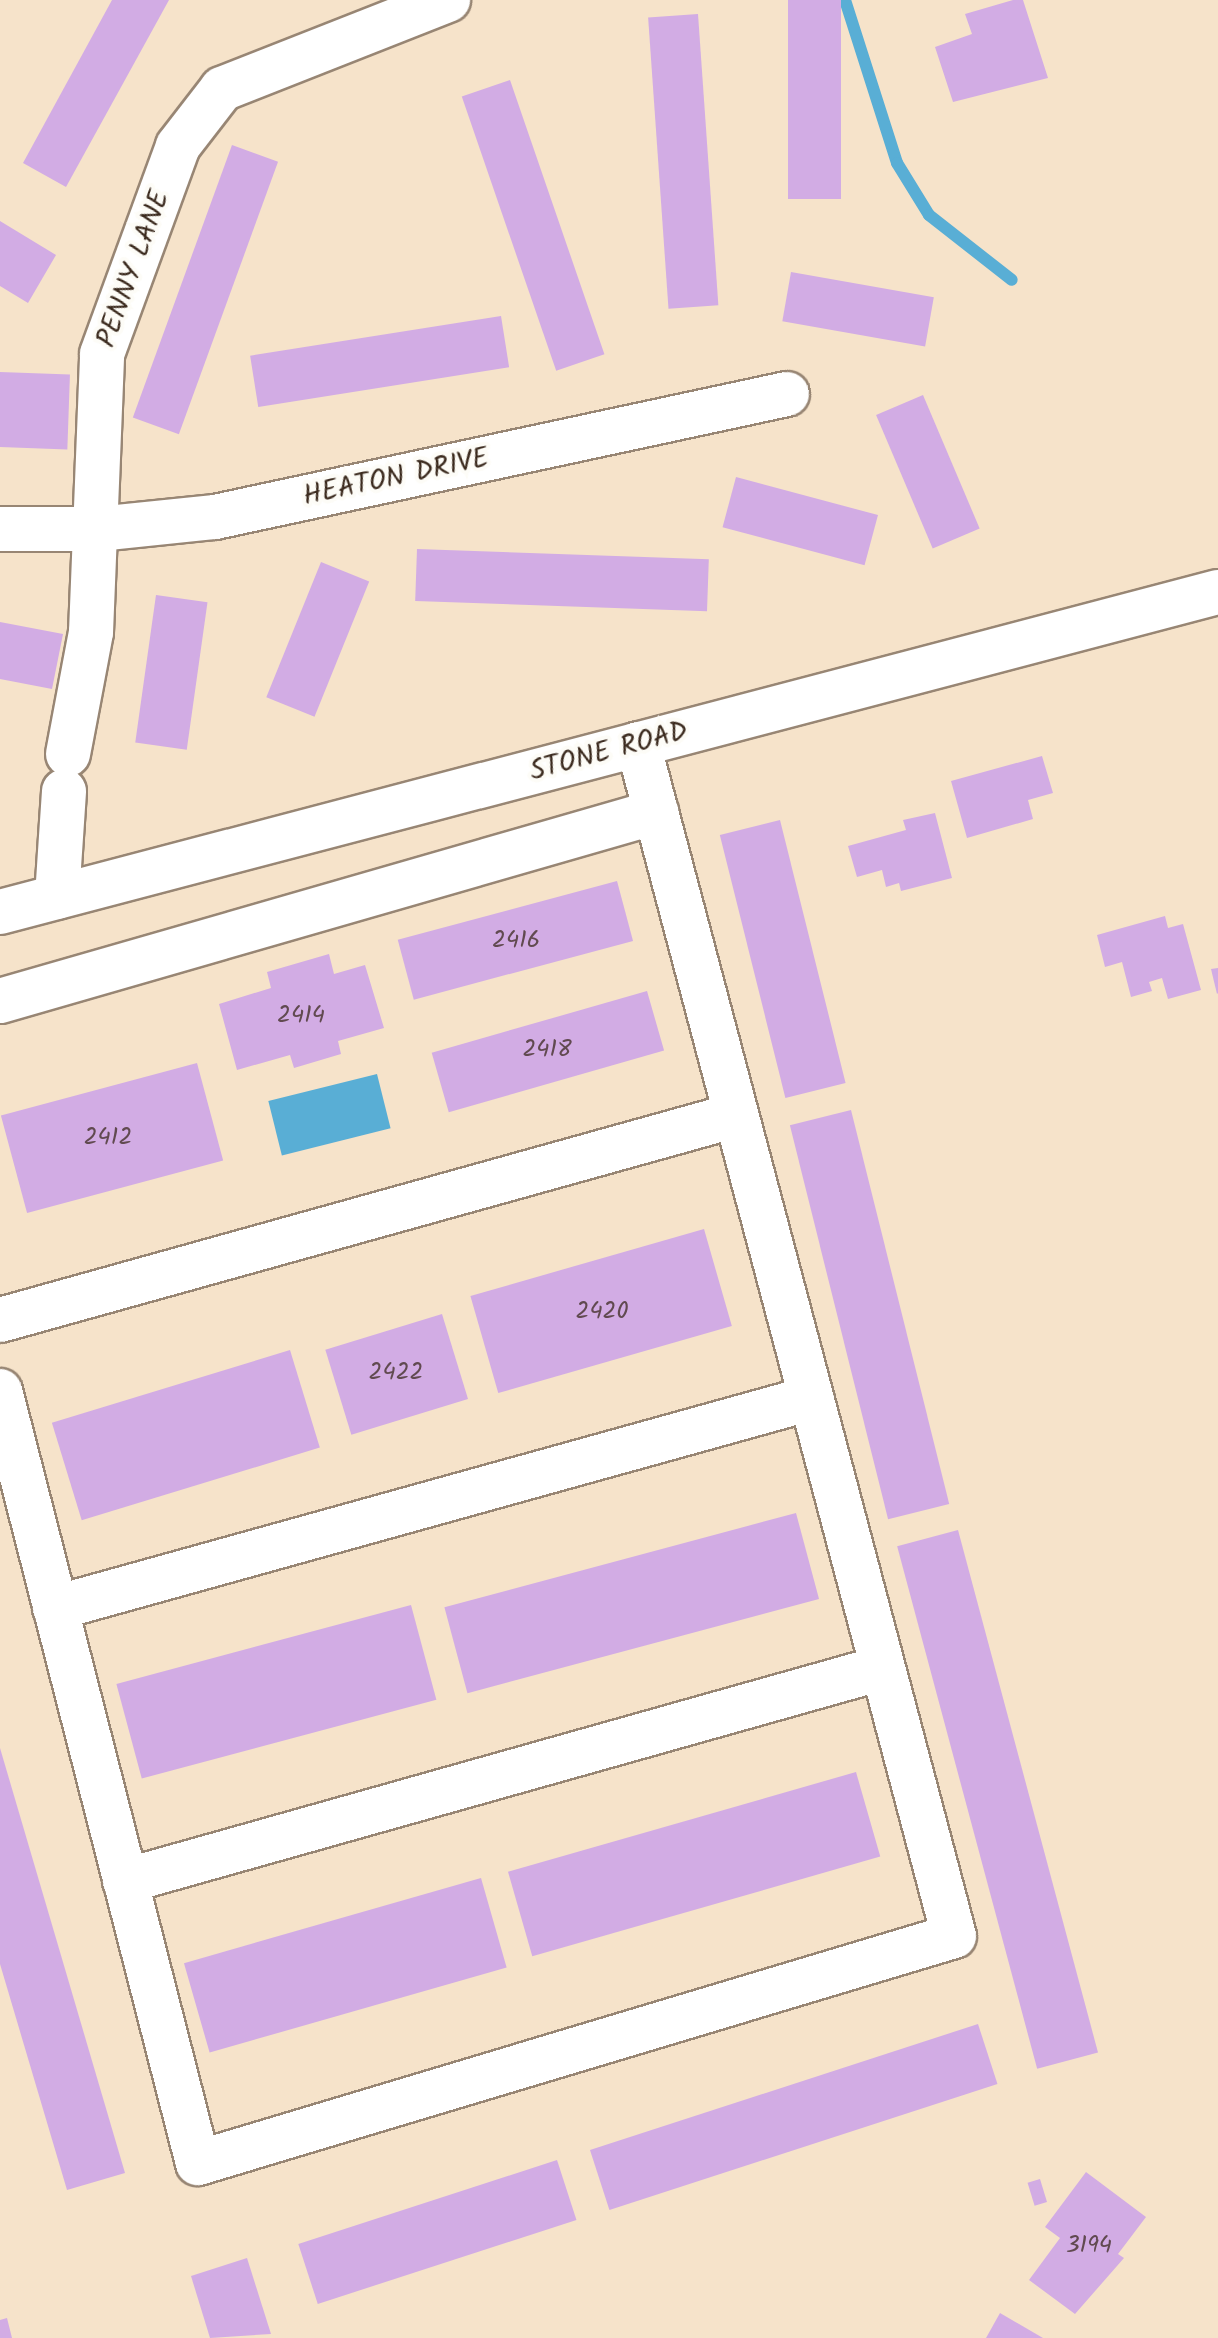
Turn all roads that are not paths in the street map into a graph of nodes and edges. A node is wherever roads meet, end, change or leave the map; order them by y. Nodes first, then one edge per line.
1 (448, 0) edge
2 (787, 394) dead end
3 (0, 529) edge
4 (98, 529) junction
5 (1218, 592) edge
6 (638, 744) junction
7 (656, 812) junction
8 (57, 897) junction
9 (0, 912) edge
10 (0, 1001) edge
11 (736, 1115) junction
12 (0, 1320) edge
13 (0, 1391) edge
14 (811, 1398) junction
15 (55, 1608) junction
16 (882, 1668) junction
17 (125, 1881) junction

1 - 4 street, PENNY LANE
2 - 4 street, HEATON DRIVE
3 - 4 street, HEATON DRIVE
4 - 8 street, PENNY LANE
5 - 6 street, STONE ROAD
6 - 7 street
6 - 8 street, STONE ROAD
7 - 10 street
7 - 11 street
8 - 9 street, STONE ROAD
11 - 12 street
11 - 14 street
13 - 15 street
14 - 15 street
14 - 16 street
15 - 17 street
16 - 17 street
16 - 17 street

